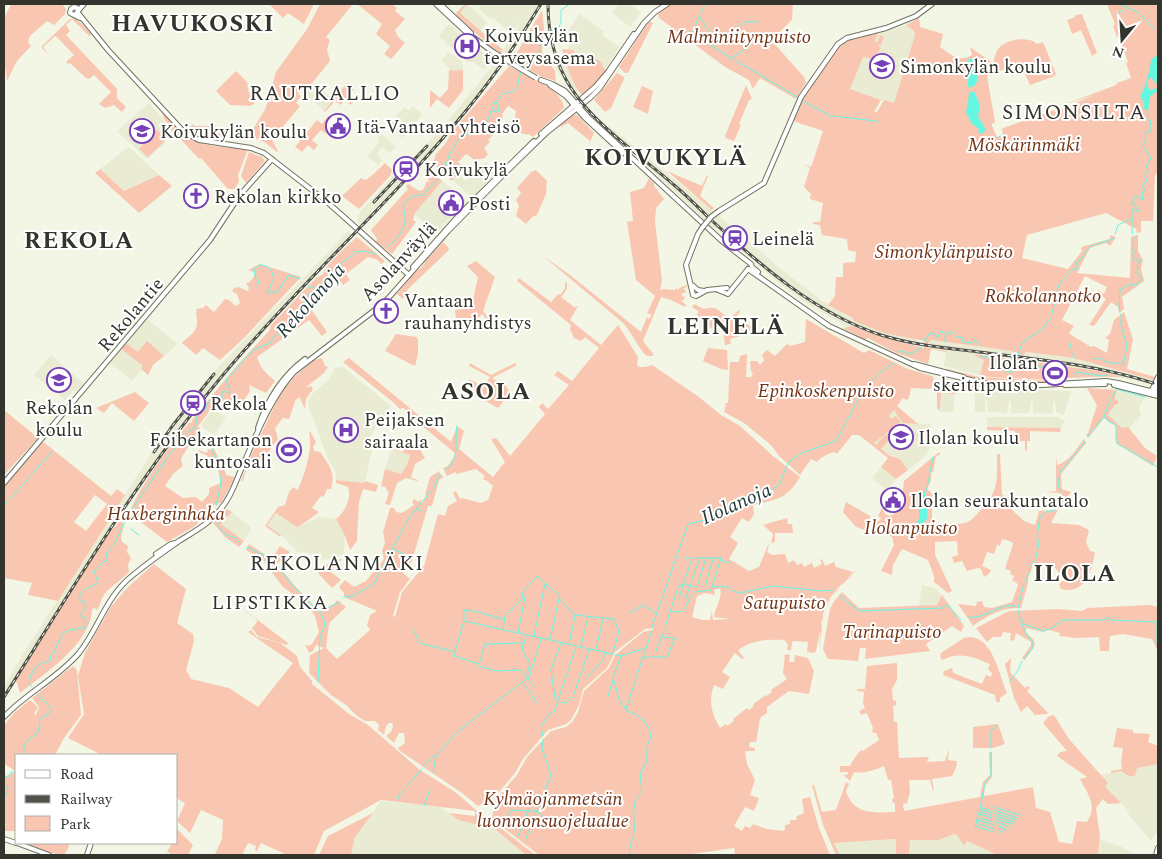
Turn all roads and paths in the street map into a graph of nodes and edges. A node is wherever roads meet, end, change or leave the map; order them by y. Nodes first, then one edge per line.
1 (84, 4) edge
2 (436, 4) edge
3 (440, 4) edge
4 (662, 4) edge
5 (666, 4) edge
6 (932, 4) edge
7 (488, 48) junction
8 (577, 106) junction
9 (272, 159) junction
10 (665, 188) junction
11 (748, 267) junction
12 (408, 275) junction
13 (1158, 377) edge
14 (1158, 383) edge
15 (1154, 393) edge
16 (4, 482) edge
17 (4, 717) edge
18 (19, 844) edge
19 (1158, 848) edge
20 (49, 855) edge
21 (1156, 855) edge

1 - 9 main road
2 - 7 main road
3 - 7 main road
4 - 8 main road
5 - 8 main road
6 - 11 main road, bridge
7 - 8 main road, bridge
8 - 10 main road
8 - 10 main road
8 - 12 main road, Asolanväylä
9 - 12 main road
9 - 16 main road, Rekolantie
10 - 11 main road
11 - 15 main road
12 - 17 main road, Asolanväylä
13 - 15 main road
14 - 15 main road
18 - 20 main road
19 - 21 main road

